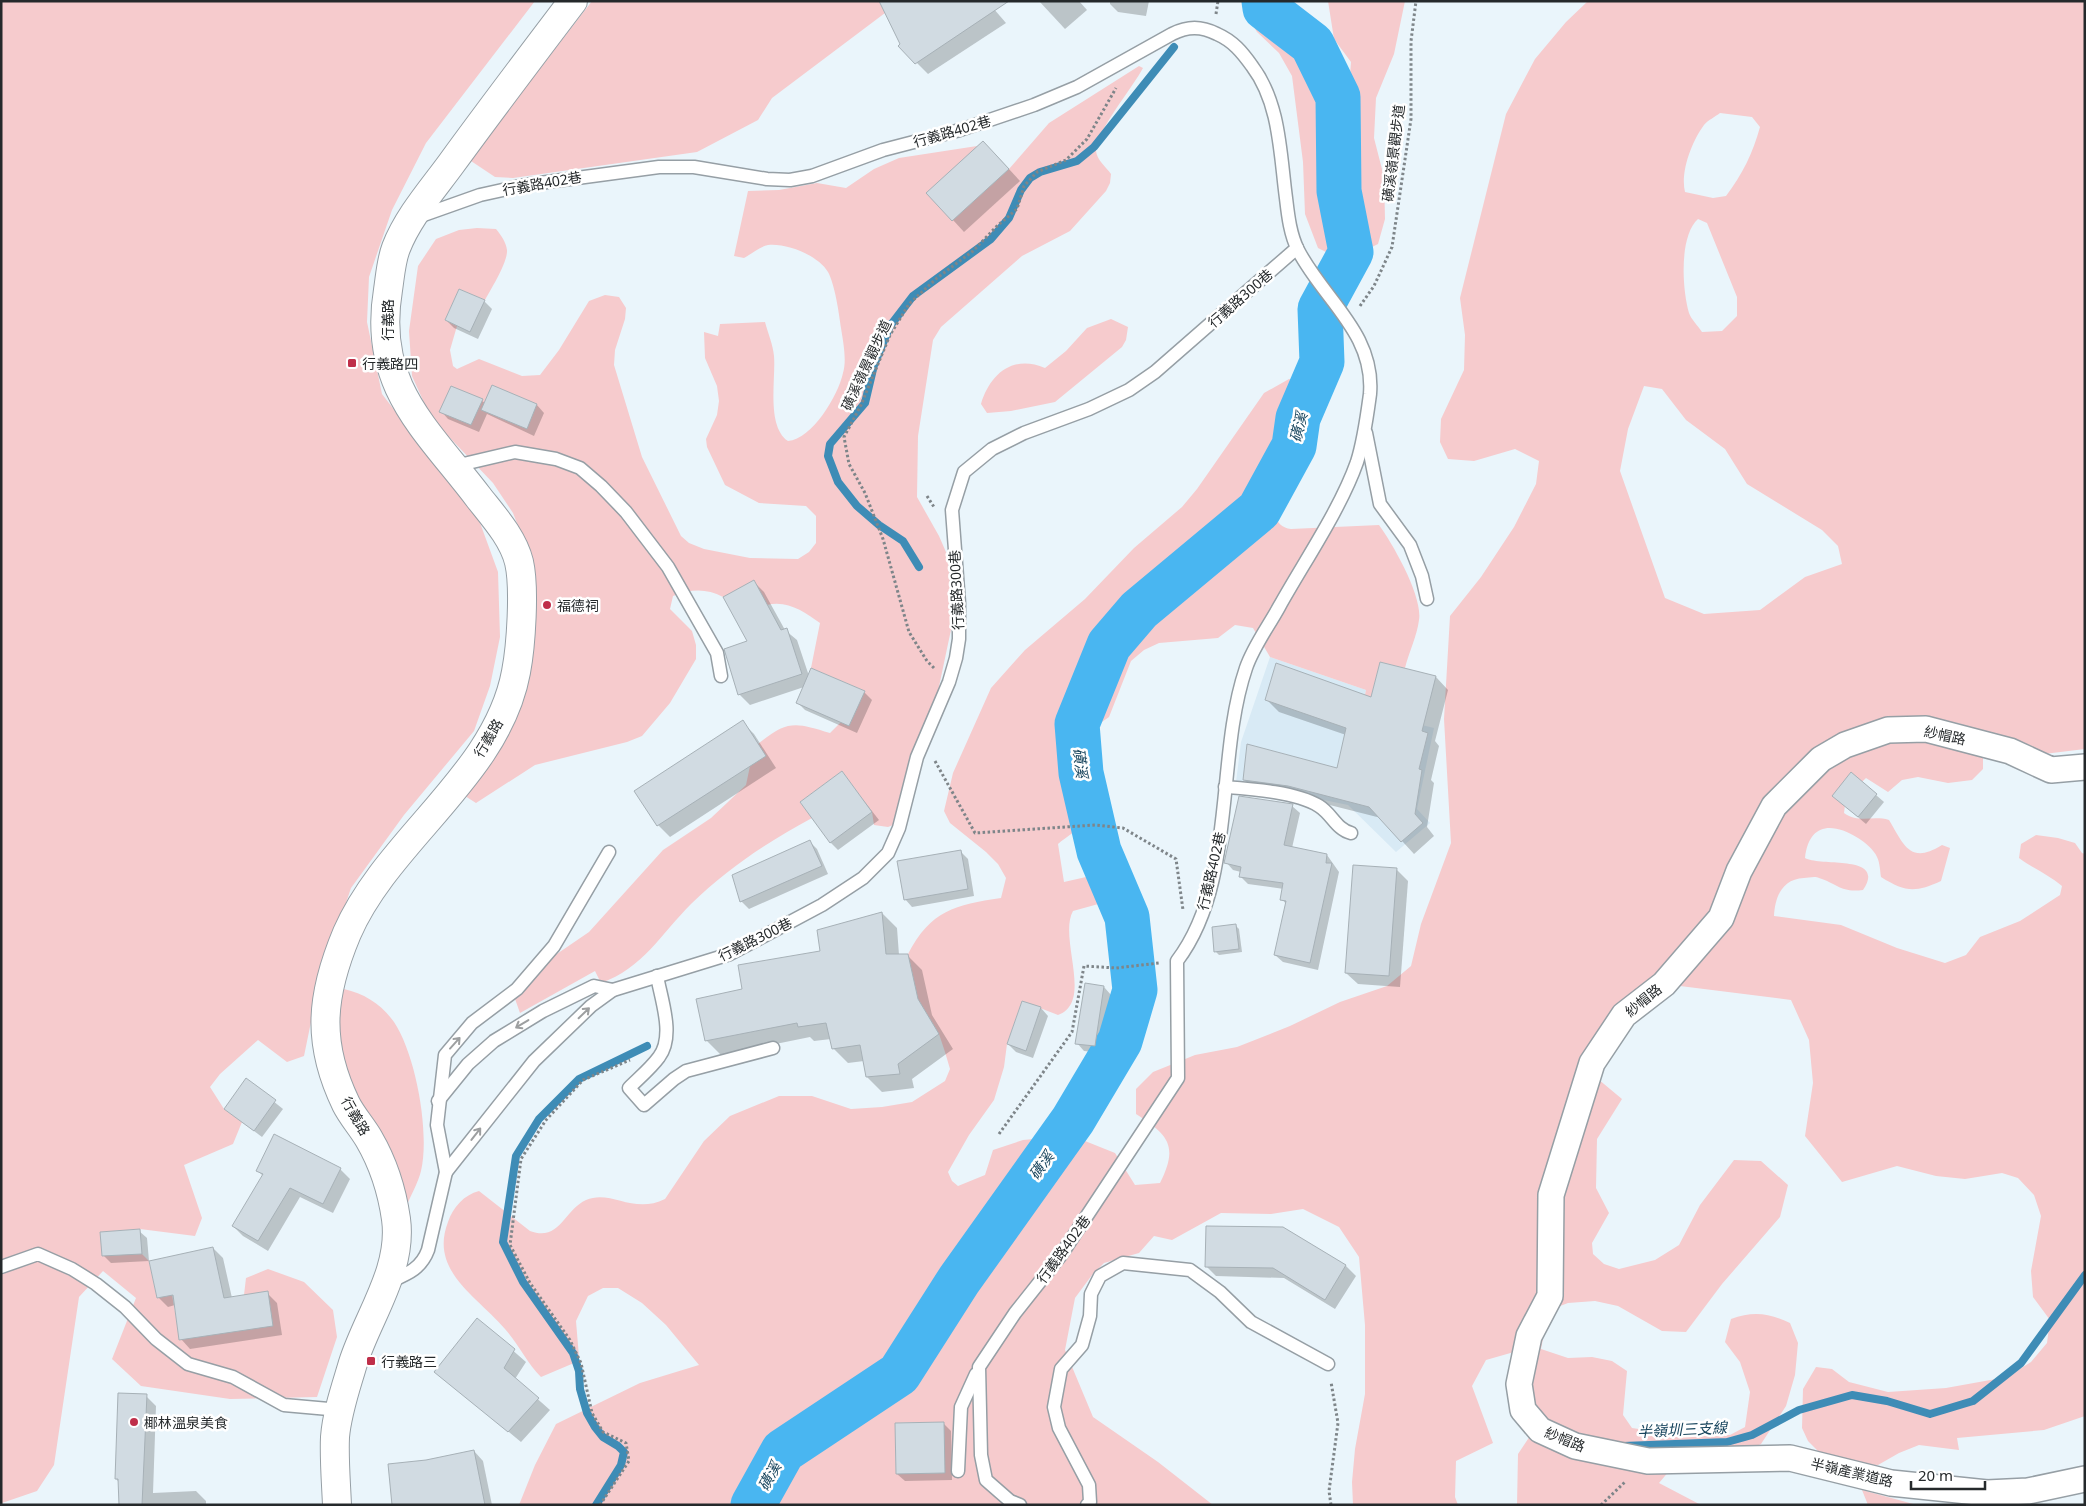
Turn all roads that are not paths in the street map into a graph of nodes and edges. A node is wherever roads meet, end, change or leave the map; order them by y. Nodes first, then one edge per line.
1 (573, 1) edge
2 (411, 219) junction
3 (1297, 248) junction
4 (1365, 428) junction
5 (455, 466) junction
6 (1427, 599) dead end
7 (721, 676) dead end
8 (2085, 767) edge
9 (1225, 787) junction
10 (1351, 832) dead end
11 (609, 852) dead end
12 (657, 976) junction
13 (613, 990) junction
14 (773, 1048) dead end
15 (438, 1100) junction
16 (446, 1172) junction
17 (1, 1267) edge
18 (385, 1284) junction
19 (1328, 1364) road end
20 (979, 1367) junction
21 (340, 1410) junction
22 (1648, 1460) joint
23 (958, 1471) dead end
24 (2085, 1479) edge
25 (336, 1505) edge
26 (1020, 1505) edge
27 (1087, 1505) edge

1 - 2 street, 行義路
2 - 3 lane, 行義路402巷
2 - 5 street, 行義路
3 - 4 lane, 行義路402巷
3 - 12 lane, 行義路300巷
4 - 6 lane
4 - 9 lane, 行義路402巷
5 - 7 lane
5 - 18 street, 行義路
8 - 22 street, 紗帽路
9 - 10 lane
9 - 20 lane, 行義路402巷
15 -> 11 lane
12 - 13 lane, 行義路300巷
12 - 14 lane
13 -> 15 lane, 行義路300巷
16 -> 13 lane, 行義路300巷
15 - 16 lane, 行義路300巷
16 - 18 lane, 行義路300巷
17 - 21 lane
18 - 21 street, 行義路
19 - 27 lane
20 - 23 lane, 行義路402巷
20 - 26 lane
21 - 25 street, 行義路
22 - 24 street, 半嶺產業道路

